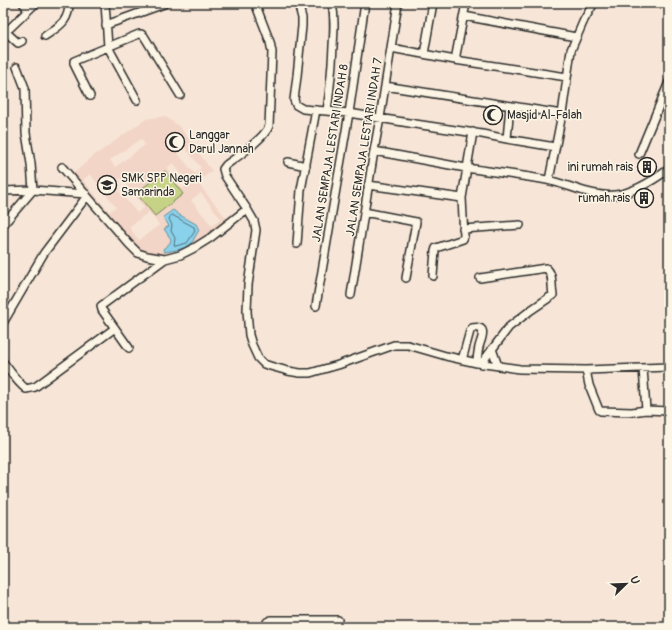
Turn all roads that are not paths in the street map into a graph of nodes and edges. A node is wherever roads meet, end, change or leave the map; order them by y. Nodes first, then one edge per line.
1 (23, 3) edge
2 (36, 3) edge
3 (69, 3) edge
4 (105, 3) edge
5 (255, 3) edge
6 (298, 3) edge
7 (332, 3) edge
8 (365, 3) edge
9 (398, 3) edge
10 (433, 3) edge
11 (466, 3) edge
12 (594, 3) edge
13 (164, 4) dead end
14 (28, 10) junction
15 (464, 16) junction
16 (106, 25) junction
17 (5, 30) edge
18 (45, 36) dead end
19 (576, 37) junction
20 (22, 41) dead end
21 (108, 47) junction
22 (391, 48) junction
23 (424, 54) junction
24 (455, 60) junction
25 (17, 67) dead end
26 (567, 77) junction
27 (669, 82) edge
28 (385, 86) junction
29 (180, 95) dead end
30 (90, 96) dead end
31 (137, 100) dead end
32 (510, 106) junction
33 (316, 110) junction
34 (327, 111) junction
35 (349, 113) junction
36 (562, 114) junction
37 (380, 118) junction
38 (473, 132) junction
39 (507, 139) junction
40 (555, 146) junction
41 (374, 151) junction
42 (639, 154) dead end
43 (288, 162) dead end
44 (306, 166) junction
45 (62, 167) dead end
46 (467, 168) junction
47 (669, 169) edge
48 (549, 180) junction
49 (368, 185) junction
50 (3, 190) edge
51 (33, 190) junction
52 (86, 195) junction
53 (462, 198) junction
54 (247, 209) junction
55 (364, 212) junction
56 (3, 225) edge
57 (520, 225) dead end
58 (463, 229) junction
59 (297, 244) dead end
60 (165, 259) junction
61 (433, 276) dead end
62 (406, 278) dead end
63 (480, 278) dead end
64 (351, 295) dead end
65 (316, 306) dead end
66 (3, 323) edge
67 (115, 328) junction
68 (129, 348) dead end
69 (492, 349) junction
70 (462, 360) junction
71 (3, 362) edge
72 (479, 364) junction
73 (498, 366) junction
74 (669, 367) edge
75 (643, 368) junction
76 (586, 370) junction
77 (646, 410) junction
78 (669, 411) edge
79 (338, 620) dead end
80 (266, 627) edge

1 - 14 street
2 - 14 street
3 - 18 street
4 - 16 street
5 - 54 street
6 - 33 street
7 - 34 street
8 - 35 street, JALAN SEMPAJA LESTARI INDAH 8
9 - 22 street, JALAN SEMPAJA LESTARI INDAH 7
10 - 23 street
11 - 15 street
12 - 19 street
13 - 16 street
14 - 17 street
15 - 19 street
15 - 24 street
16 - 21 street
17 - 20 street
19 - 26 street
21 - 29 street
21 - 30 street
21 - 31 street
22 - 23 street
22 - 28 street, JALAN SEMPAJA LESTARI INDAH 7
23 - 24 street
24 - 26 street
25 - 51 street
26 - 36 street
27 - 42 street
28 - 32 street
28 - 37 street, JALAN SEMPAJA LESTARI INDAH 7
32 - 36 street
32 - 39 street
33 - 34 street
33 - 44 street
34 - 35 street
35 - 37 street
35 - 65 street, JALAN SEMPAJA LESTARI INDAH 8
36 - 40 street
37 - 38 street
37 - 41 street, JALAN SEMPAJA LESTARI INDAH 7
38 - 39 street
38 - 46 street
39 - 40 street
40 - 48 street
41 - 46 street
41 - 49 street, JALAN SEMPAJA LESTARI INDAH 7
43 - 44 street
44 - 59 street
45 - 52 street
46 - 48 street
46 - 53 street
47 - 48 street
49 - 53 street
49 - 55 street, JALAN SEMPAJA LESTARI INDAH 7
50 - 51 street
51 - 52 street
51 - 56 street
52 - 60 street
52 - 66 street
53 - 58 street
54 - 60 street
54 - 70 street
55 - 62 street
55 - 64 street, JALAN SEMPAJA LESTARI INDAH 7
57 - 58 street
58 - 61 street
60 - 67 street
63 - 69 street
67 - 68 street
67 - 71 street
69 - 72 street
69 - 73 street
70 - 72 street
70 - 72 street
72 - 73 street
73 - 76 street
74 - 75 street
75 - 76 street
75 - 77 street
76 - 77 street
77 - 78 street
79 - 80 street

